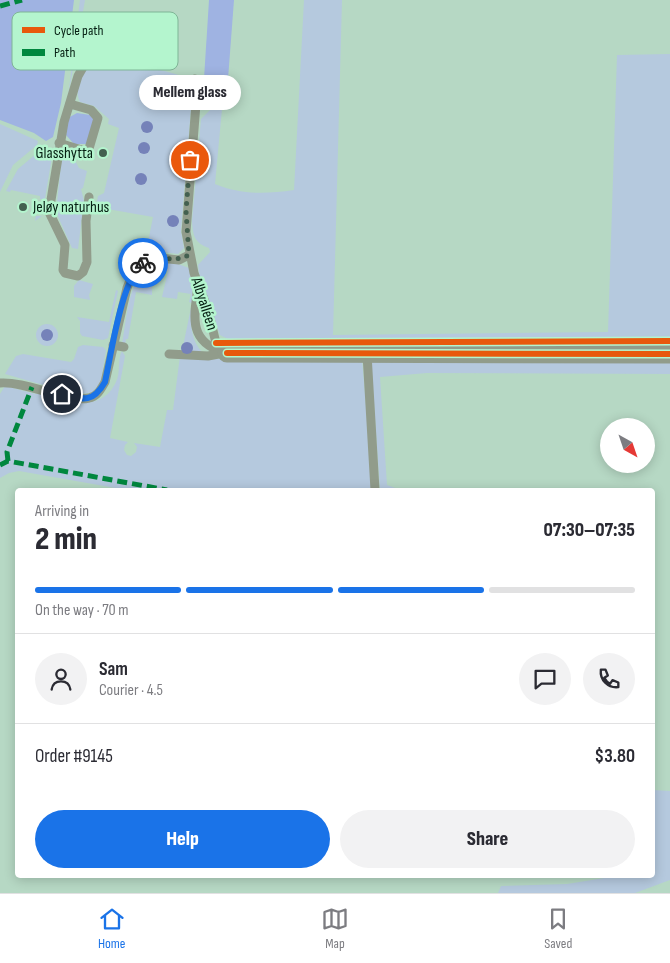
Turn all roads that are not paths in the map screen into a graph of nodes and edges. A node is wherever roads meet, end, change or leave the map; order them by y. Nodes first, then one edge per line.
1 (81, 70) edge
2 (195, 79) dead end
3 (196, 102) junction
4 (222, 102) dead end
5 (70, 104) junction
6 (59, 143) junction
7 (89, 197) dead end
8 (189, 255) junction
9 (198, 286) junction
10 (113, 345) junction
11 (124, 347) dead end
12 (227, 353) junction
13 (169, 354) dead end
14 (367, 354) junction
15 (670, 354) edge
16 (0, 383) edge
17 (375, 488) edge

1 - 5 lane
2 - 3 lane, Albyalléen
3 - 4 lane
3 - 8 lane, Albyalléen
5 - 6 lane
5 - 6 lane
6 - 7 lane
8 - 9 lane, Albyalléen
8 - 10 lane
9 - 12 lane, Albyalléen
9 - 12 lane
10 - 11 lane
10 - 16 lane
12 - 13 lane
12 - 14 street
14 - 15 street
14 - 17 lane

